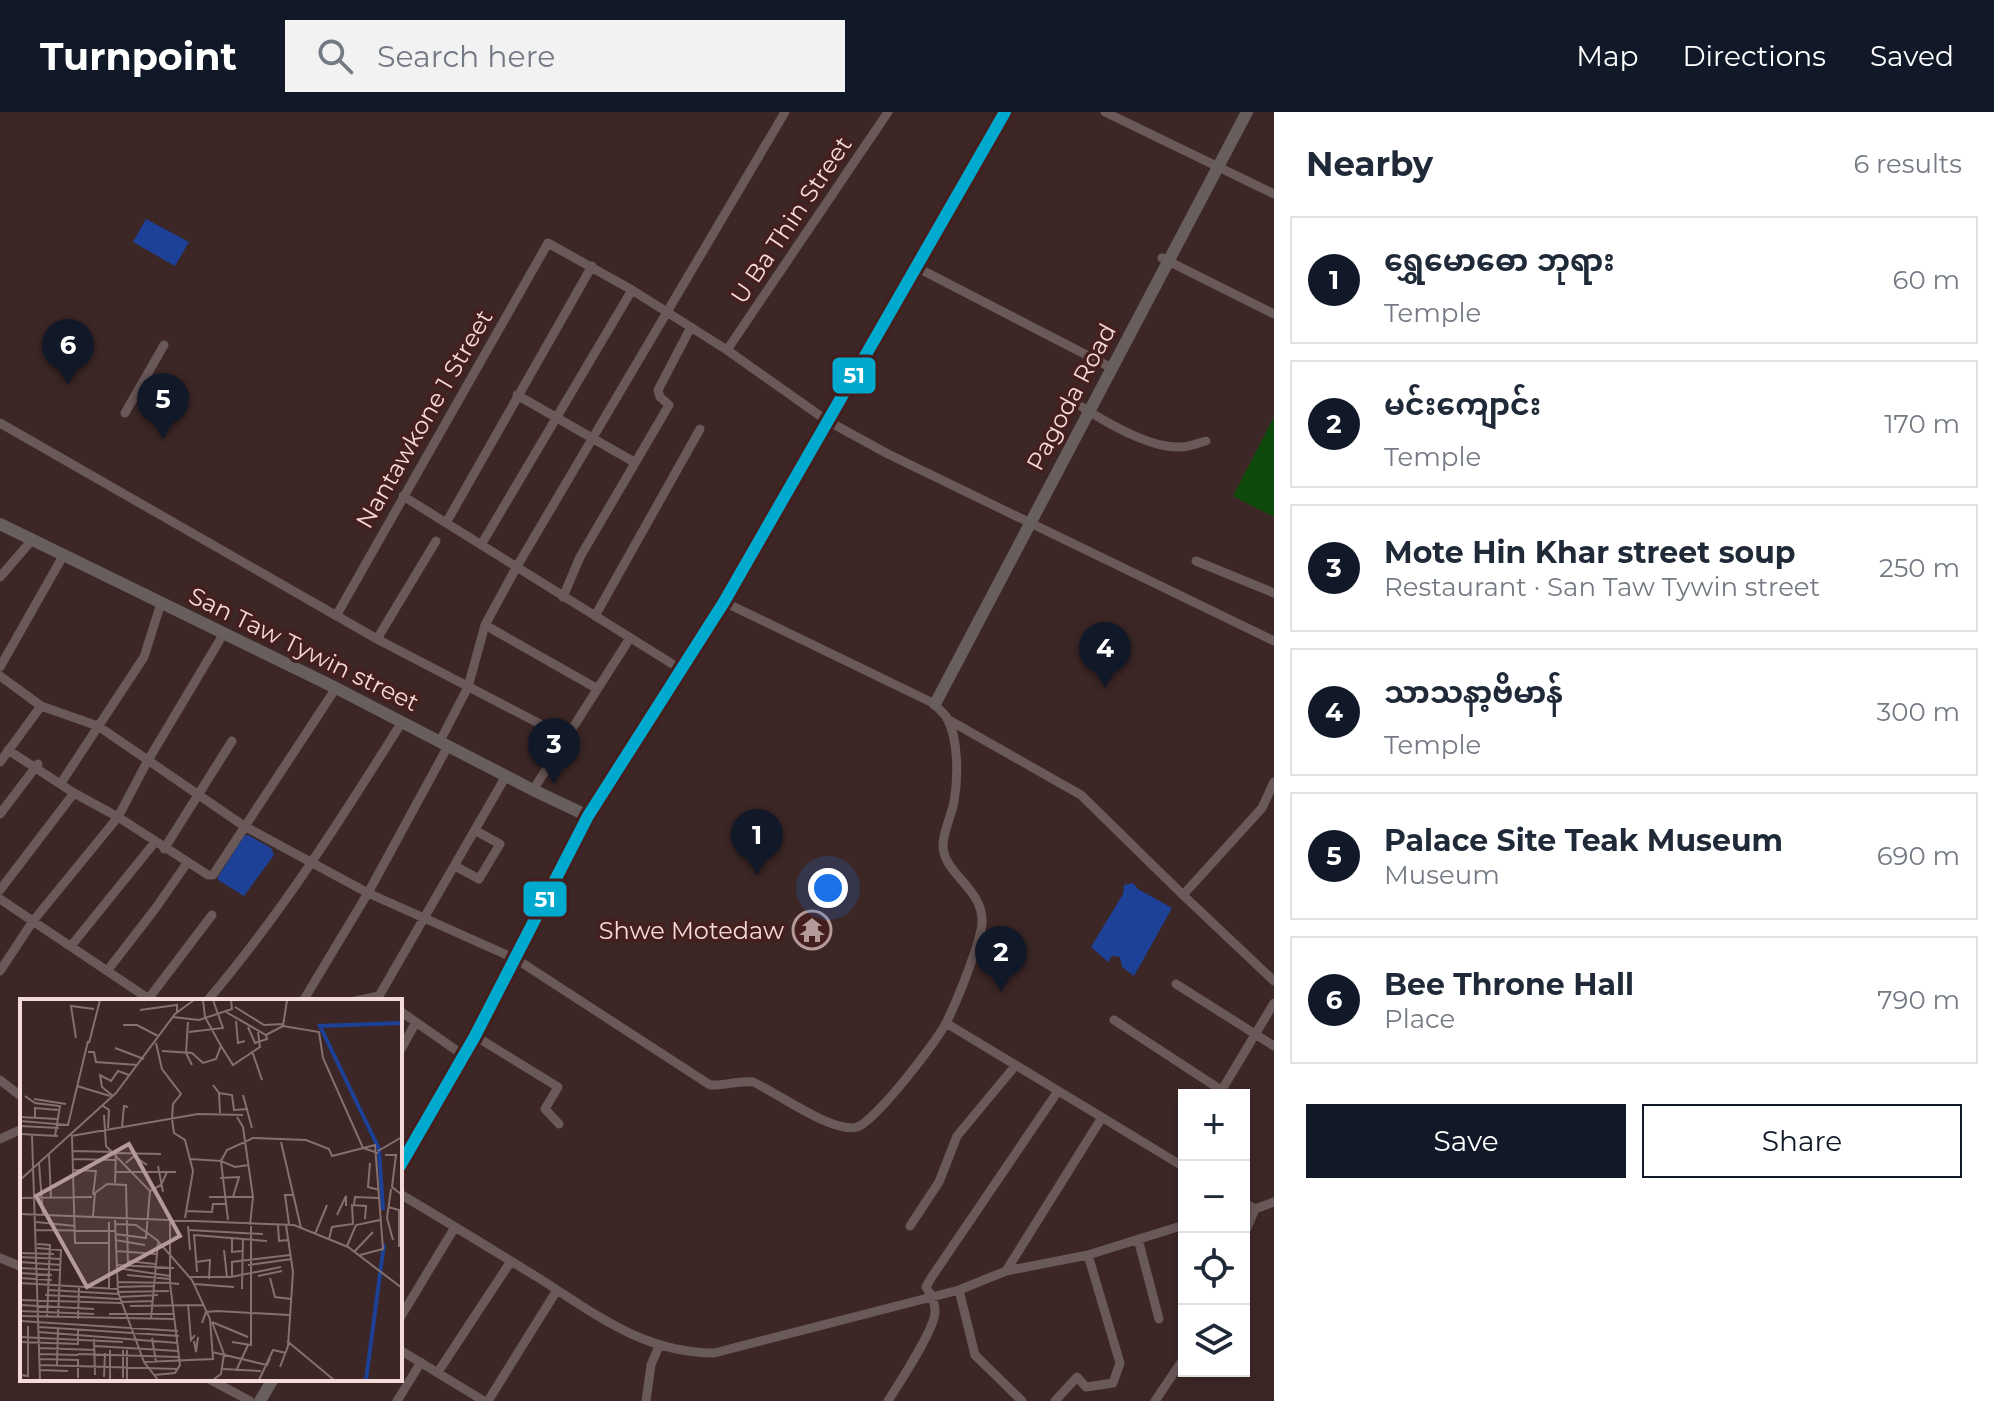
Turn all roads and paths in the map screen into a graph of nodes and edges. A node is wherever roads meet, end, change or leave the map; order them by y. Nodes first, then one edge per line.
1 (785, 112) edge
2 (888, 112) edge
3 (1005, 112) edge
4 (1105, 112) edge
5 (1240, 112) edge
6 (1247, 112) edge
7 (1214, 166) junction
8 (1274, 194) edge
9 (1165, 260) junction
10 (592, 266) junction
11 (916, 267) junction
12 (632, 290) junction
13 (1143, 302) junction
14 (667, 311) junction
15 (1274, 314) edge
16 (691, 327) junction
17 (164, 345) dead end
18 (727, 350) junction
19 (1106, 365) junction
20 (517, 395) junction
21 (1086, 409) junction
22 (125, 413) dead end
23 (556, 418) junction
24 (826, 420) junction
25 (0, 423) edge
26 (700, 429) dead end
27 (592, 439) junction
28 (1206, 441) dead end
29 (634, 462) junction
30 (403, 496) junction
31 (1025, 521) junction
32 (446, 523) junction
33 (0, 524) edge
34 (32, 540) junction
35 (436, 541) dead end
36 (481, 545) junction
37 (63, 556) junction
38 (1196, 561) dead end
39 (516, 568) junction
40 (0, 577) edge
41 (1274, 593) edge
42 (563, 597) junction
43 (724, 602) junction
44 (161, 603) junction
45 (336, 616) junction
46 (595, 616) junction
47 (485, 625) junction
48 (224, 633) junction
49 (630, 638) junction
50 (377, 639) junction
51 (1274, 641) edge
52 (0, 667) edge
53 (682, 670) junction
54 (0, 676) edge
55 (468, 687) junction
56 (336, 688) junction
57 (596, 688) junction
58 (932, 703) junction
59 (41, 706) junction
60 (947, 719) junction
61 (402, 722) junction
62 (98, 726) junction
63 (565, 737) junction
64 (232, 741) dead end
65 (444, 744) junction
66 (8, 750) junction
67 (0, 762) edge
68 (147, 762) junction
69 (38, 764) junction
70 (506, 776) junction
71 (1274, 782) edge
72 (61, 783) junction
73 (533, 790) junction
74 (74, 793) junction
75 (198, 793) junction
76 (0, 814) edge
77 (588, 816) junction
78 (118, 817) junction
79 (244, 826) junction
80 (476, 831) junction
81 (160, 845) junction
82 (314, 862) junction
83 (187, 863) junction
84 (455, 866) junction
85 (0, 890) edge
86 (368, 893) junction
87 (1183, 895) junction
88 (0, 899) edge
89 (212, 915) dead end
90 (424, 919) junction
91 (33, 921) junction
92 (71, 946) junction
93 (4, 957) edge
94 (516, 959) junction
95 (0, 971) edge
96 (107, 971) junction
97 (1274, 981) edge
98 (1176, 984) dead end
99 (382, 998) edge
100 (149, 999) edge
101 (151, 999) edge
102 (209, 999) edge
103 (304, 999) edge
104 (1274, 1003) edge
105 (402, 1012) edge
106 (1114, 1020) dead end
107 (416, 1022) junction
108 (946, 1023) junction
109 (1255, 1035) junction
110 (475, 1036) junction
111 (1274, 1046) edge
112 (402, 1047) edge
113 (463, 1055) junction
114 (1015, 1066) junction
115 (0, 1080) edge
116 (1214, 1089) edge
117 (1222, 1089) edge
118 (1058, 1091) junction
119 (20, 1095) edge
120 (1101, 1119) junction
121 (559, 1124) dead end
122 (20, 1130) edge
123 (0, 1139) edge
124 (402, 1162) edge
125 (1178, 1163) edge
126 (1274, 1193) edge
127 (402, 1195) edge
128 (1271, 1203) edge
129 (1250, 1206) edge
130 (1250, 1209) edge
131 (1255, 1209) junction
132 (910, 1226) dead end
133 (455, 1227) junction
134 (1178, 1227) edge
135 (1245, 1233) edge
136 (1138, 1239) junction
137 (1088, 1255) junction
138 (0, 1258) edge
139 (511, 1261) junction
140 (20, 1266) edge
141 (1006, 1271) junction
142 (557, 1290) junction
143 (959, 1290) junction
144 (932, 1296) junction
145 (402, 1315) edge
146 (1159, 1319) dead end
147 (659, 1346) junction
148 (402, 1351) edge
149 (421, 1362) junction
150 (1178, 1367) edge
151 (438, 1372) junction
152 (213, 1381) edge
153 (272, 1381) edge
154 (250, 1401) edge
155 (260, 1401) edge
156 (397, 1401) edge
157 (486, 1401) edge
158 (646, 1401) edge
159 (888, 1401) edge
160 (1022, 1401) edge
161 (1055, 1401) edge
162 (1155, 1401) edge

1 - 14 street
2 - 18 street, U Ba Thin Street
3 - 11 street
4 - 7 street
5 - 7 street, Pagoda Road
6 - 7 street, Pagoda Road
7 - 8 street
7 - 9 street, Pagoda Road
9 - 13 street, Pagoda Road
9 - 15 street
10 - 12 street
10 - 20 street
10 - 30 street, Nantawkone 1 Street
11 - 19 street
11 - 24 street
12 - 14 street
12 - 23 street
13 - 19 street, Pagoda Road
13 - 21 street, Pagoda Road
14 - 16 street
14 - 27 street
16 - 18 street
16 - 29 street
17 - 22 street
18 - 24 street
19 - 21 street, Pagoda Road
20 - 23 street
20 - 32 street
21 - 28 street
21 - 31 street, Pagoda Road
23 - 27 street
23 - 36 street
24 - 31 street
24 - 43 street
25 - 45 street
26 - 46 street
27 - 29 street
27 - 39 street
29 - 42 street
30 - 32 street
30 - 45 street, Nantawkone 1 Street
31 - 51 street
31 - 58 street, Pagoda Road
32 - 36 street
33 - 34 street, San Taw Tywin street
34 - 37 street, San Taw Tywin street
34 - 40 street
35 - 50 street
36 - 39 street
37 - 44 street, San Taw Tywin street
37 - 52 street
38 - 41 street
39 - 42 street
39 - 47 street
42 - 46 street
43 - 53 street
43 - 58 street
44 - 48 street, San Taw Tywin street
44 - 62 street
45 - 50 street
46 - 49 street
47 - 55 street
47 - 57 street
48 - 56 street, San Taw Tywin street
48 - 68 street
49 - 53 street
49 - 57 street
50 - 55 street
53 - 77 street
54 - 59 street
55 - 63 street
55 - 65 street
56 - 61 street, San Taw Tywin street
56 - 79 street
57 - 63 street
58 - 60 street
59 - 62 street
59 - 66 street
60 - 87 street
60 - 108 street
61 - 65 street, San Taw Tywin street
61 - 82 street
62 - 68 street
62 - 72 street
63 - 73 street
64 - 75 street
65 - 70 street, San Taw Tywin street
65 - 86 street
66 - 67 street
66 - 69 street
68 - 75 street
68 - 78 street
69 - 72 street
69 - 76 street
70 - 73 street, San Taw Tywin street
70 - 80 street
71 - 87 street
72 - 74 street
73 - 77 street, San Taw Tywin street
74 - 78 street
74 - 85 street
75 - 79 street
75 - 81 street
77 - 94 street
78 - 81 street
78 - 91 street
79 - 82 street
79 - 83 street
80 - 84 street
80 - 84 street
81 - 83 street
81 - 92 street
82 - 86 street
82 - 102 street
83 - 96 street
84 - 90 street
86 - 90 street
86 - 103 street
87 - 97 street
88 - 91 street
89 - 101 street
90 - 94 street
90 - 99 street
91 - 92 street
91 - 93 street
92 - 96 street
93 - 95 street
94 - 108 street
94 - 110 street
96 - 100 street
98 - 109 street
104 - 109 street
105 - 107 street
106 - 116 street
107 - 112 street
107 - 113 street
108 - 114 street
109 - 111 street
109 - 117 street
110 - 113 street
110 - 121 street
113 - 124 street
114 - 118 street
114 - 132 street
115 - 119 street
118 - 120 street
118 - 144 street
120 - 125 street
120 - 141 street
122 - 123 street
126 - 128 street
127 - 133 street
128 - 131 street
129 - 131 street
130 - 131 street
131 - 135 street
133 - 139 street
133 - 145 street
134 - 136 street
136 - 137 street
136 - 146 street
137 - 141 street
137 - 161 street
138 - 140 street
139 - 142 street
139 - 151 street
141 - 143 street
142 - 147 street
142 - 157 street
143 - 144 street
143 - 160 street
144 - 147 street
144 - 159 street
147 - 158 street
148 - 149 street
149 - 151 street
149 - 156 street
150 - 162 street
151 - 157 street
152 - 154 street
153 - 155 street

